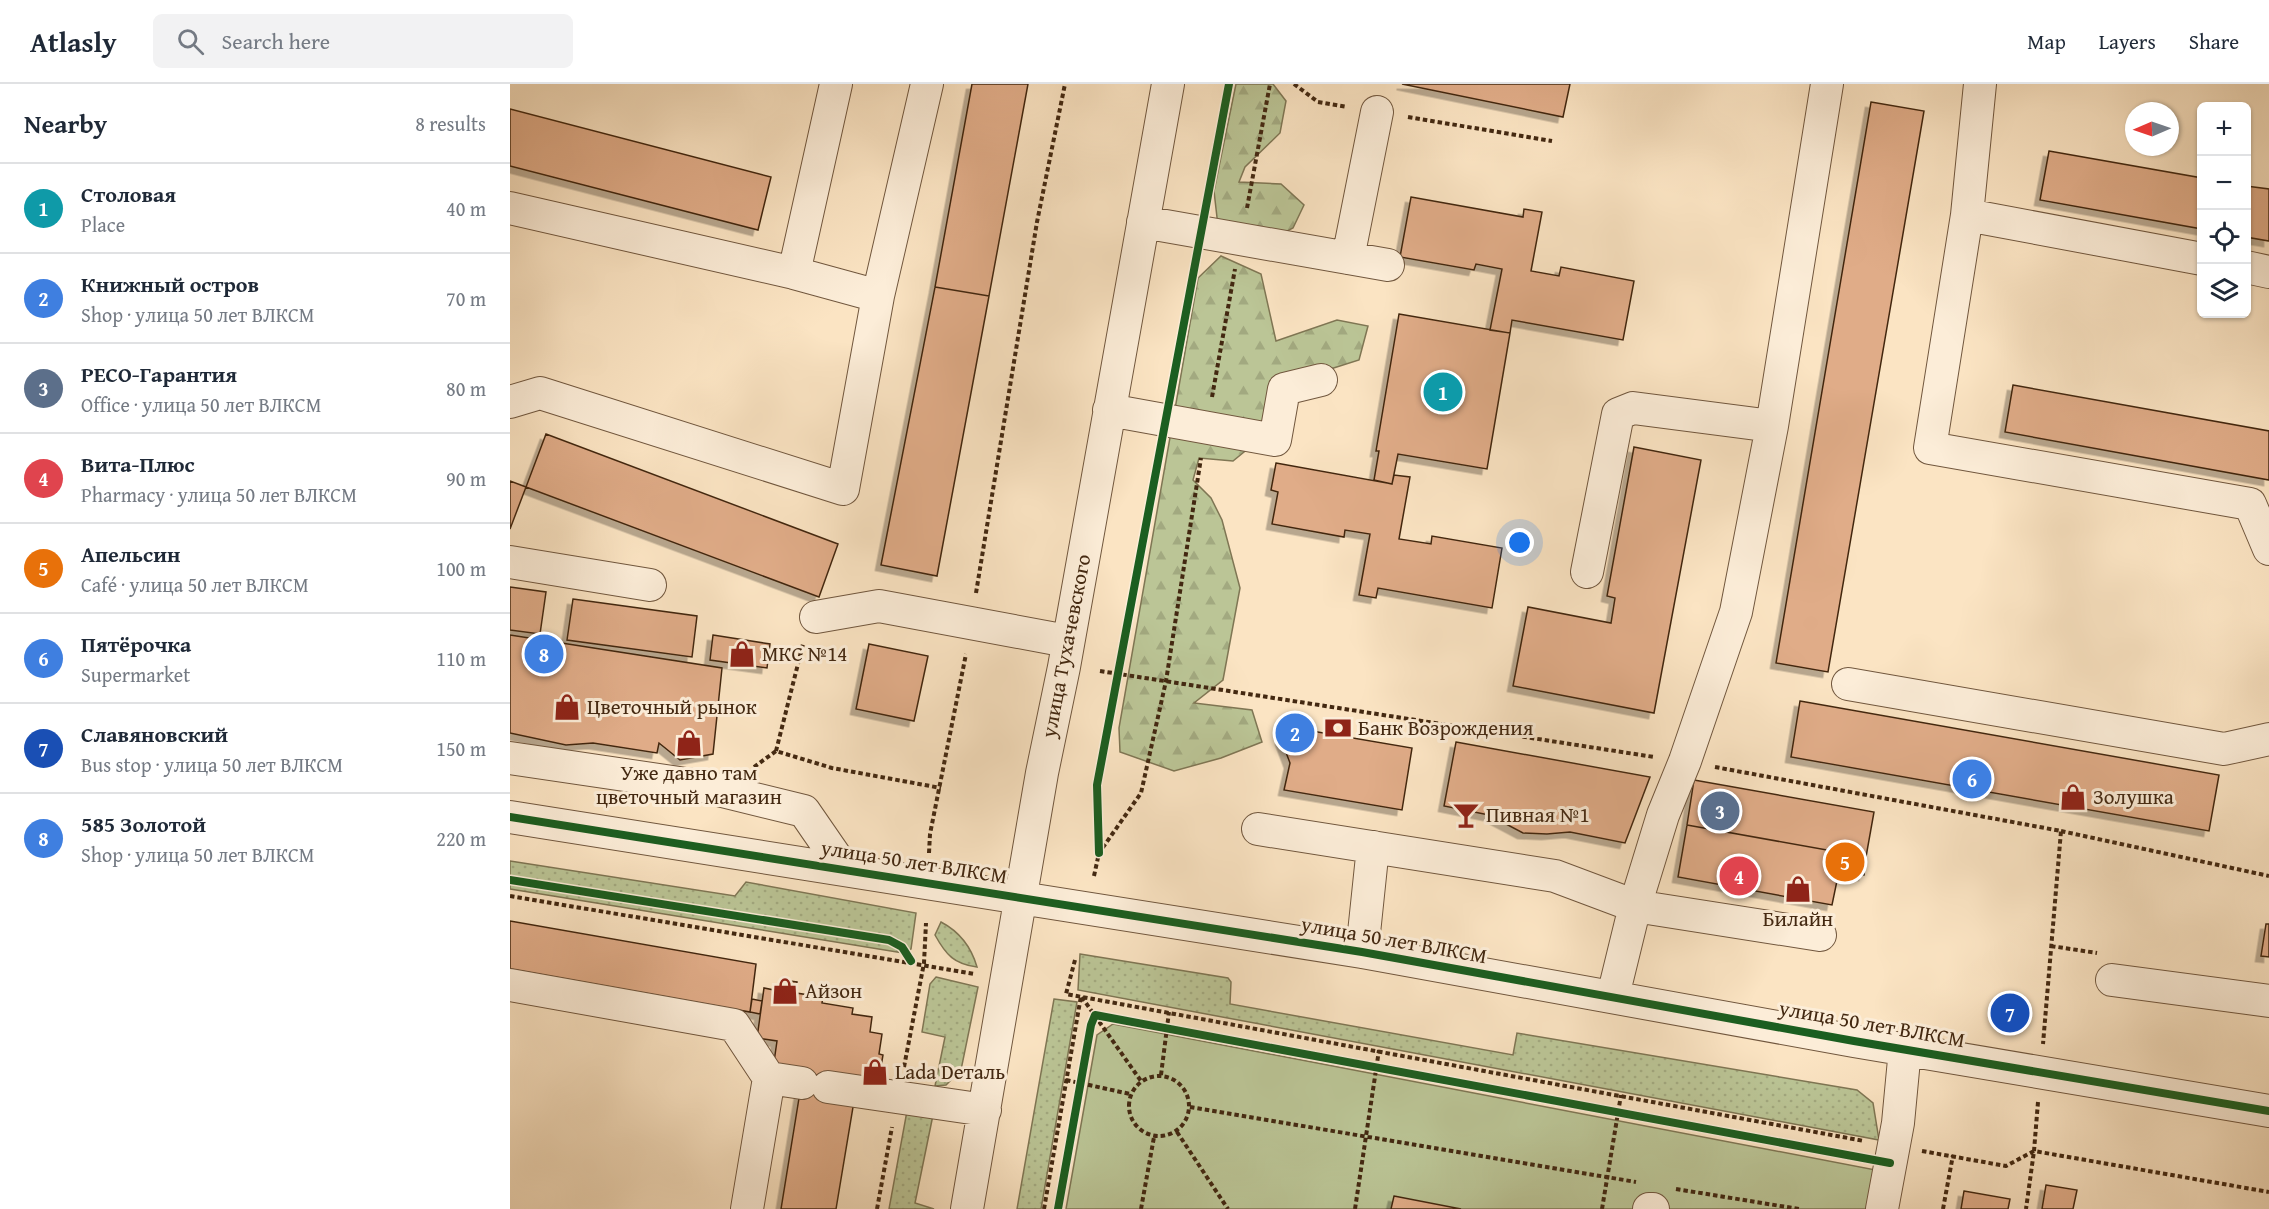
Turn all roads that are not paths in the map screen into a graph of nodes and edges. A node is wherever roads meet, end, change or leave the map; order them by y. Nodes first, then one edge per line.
1 (836, 84) edge
2 (927, 84) edge
3 (1168, 84) edge
4 (1827, 84) edge
5 (1980, 84) edge
6 (1377, 112) road end
7 (510, 208) edge
8 (1967, 215) junction
9 (1143, 222) junction
10 (1348, 258) junction
11 (2197, 258) edge
12 (1388, 265) dead end
13 (2251, 268) edge
14 (2269, 272) edge
15 (794, 273) junction
16 (878, 296) junction
17 (1321, 380) dead end
18 (510, 402) edge
19 (1109, 410) junction
20 (1772, 426) junction
21 (2269, 549) edge
22 (510, 562) edge
23 (1587, 572) dead end
24 (650, 585) dead end
25 (810, 628) road end
26 (1067, 641) junction
27 (1848, 684) dead end
28 (2269, 739) edge
29 (510, 758) edge
30 (510, 817) edge
31 (1258, 829) dead end
32 (1373, 847) junction
33 (843, 869) junction
34 (1020, 897) junction
35 (1635, 906) junction
36 (1820, 935) dead end
37 (1362, 952) junction
38 (2112, 980) dead end
39 (510, 985) edge
40 (1613, 996) junction
41 (2269, 1001) edge
42 (1905, 1049) junction
43 (769, 1078) junction
44 (985, 1110) junction
45 (2269, 1111) edge
46 (747, 1209) edge
47 (967, 1209) edge
48 (1882, 1209) edge

1 - 15 street
2 - 16 street
3 - 9 street, улица Тухачевского
4 - 20 street
5 - 8 street
6 - 10 street
7 - 15 street
8 - 11 street
8 - 21 street
9 - 10 street
9 - 19 street, улица Тухачевского
10 - 12 street
13 - 14 street
15 - 16 street
16 - 18 street
17 - 19 street
19 - 26 street, улица Тухачевского
20 - 23 street
20 - 35 street
22 - 24 street
25 - 26 street
26 - 34 street, улица Тухачевского
27 - 28 street
29 - 33 street
30 - 33 street, улица 50 лет ВЛКСМ
31 - 32 street
32 - 35 street
32 - 37 street
33 - 34 street, улица 50 лет ВЛКСМ
34 - 37 street, улица 50 лет ВЛКСМ
34 - 44 street, улица Тухачевского
35 - 36 street
35 - 40 street
37 - 40 street, улица 50 лет ВЛКСМ
38 - 41 street
39 - 43 street
40 - 42 street, улица 50 лет ВЛКСМ
42 - 45 street, улица 50 лет ВЛКСМ
42 - 48 street
43 - 44 street
43 - 46 street
44 - 47 street, улица Тухачевского

